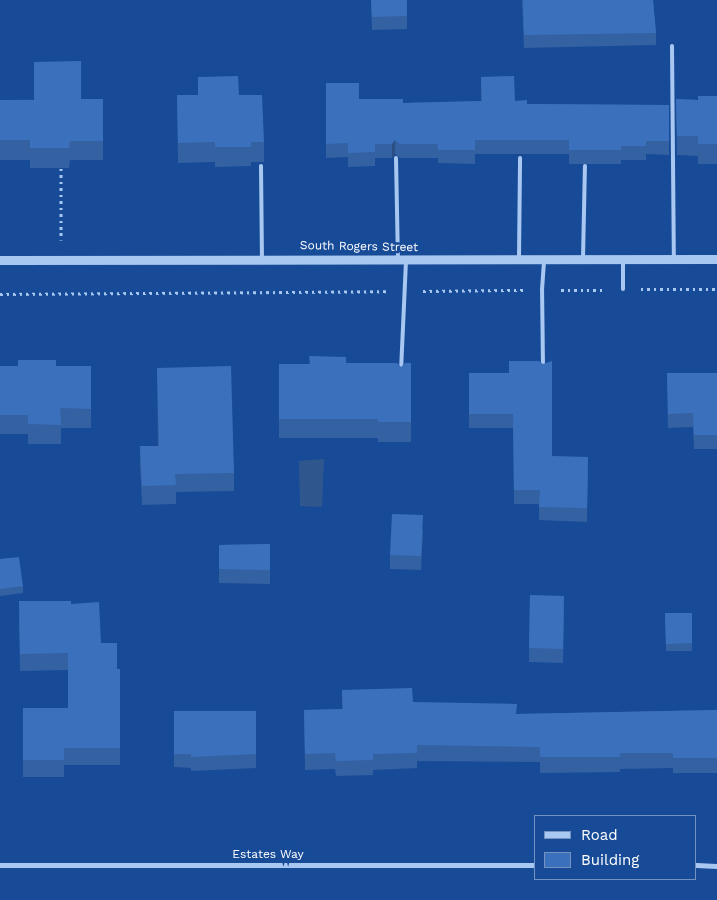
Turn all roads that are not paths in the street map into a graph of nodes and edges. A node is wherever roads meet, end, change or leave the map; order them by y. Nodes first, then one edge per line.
1 (672, 46) dead end
2 (396, 158) edge
3 (520, 158) dead end
4 (261, 166) dead end
5 (585, 166) edge
6 (262, 258) junction
7 (519, 259) junction
8 (717, 259) edge
9 (0, 260) edge
10 (402, 260) junction
11 (623, 260) junction
12 (674, 260) junction
13 (544, 261) junction
14 (583, 261) junction
15 (623, 289) road end
16 (401, 374) edge
17 (543, 374) edge
18 (0, 865) edge
19 (534, 865) edge
20 (697, 866) edge
21 (717, 866) edge

1 - 12 lane
2 - 10 lane
3 - 7 lane
4 - 6 lane
5 - 14 lane
6 - 9 street, South Rogers Street
6 - 10 street, South Rogers Street
7 - 10 street, South Rogers Street
7 - 13 street, South Rogers Street
8 - 12 street, South Rogers Street
10 - 16 lane
11 - 12 street, South Rogers Street
11 - 14 street, South Rogers Street
11 - 15 lane
13 - 14 street, South Rogers Street
13 - 17 lane
18 - 19 street, Estates Way
20 - 21 street

